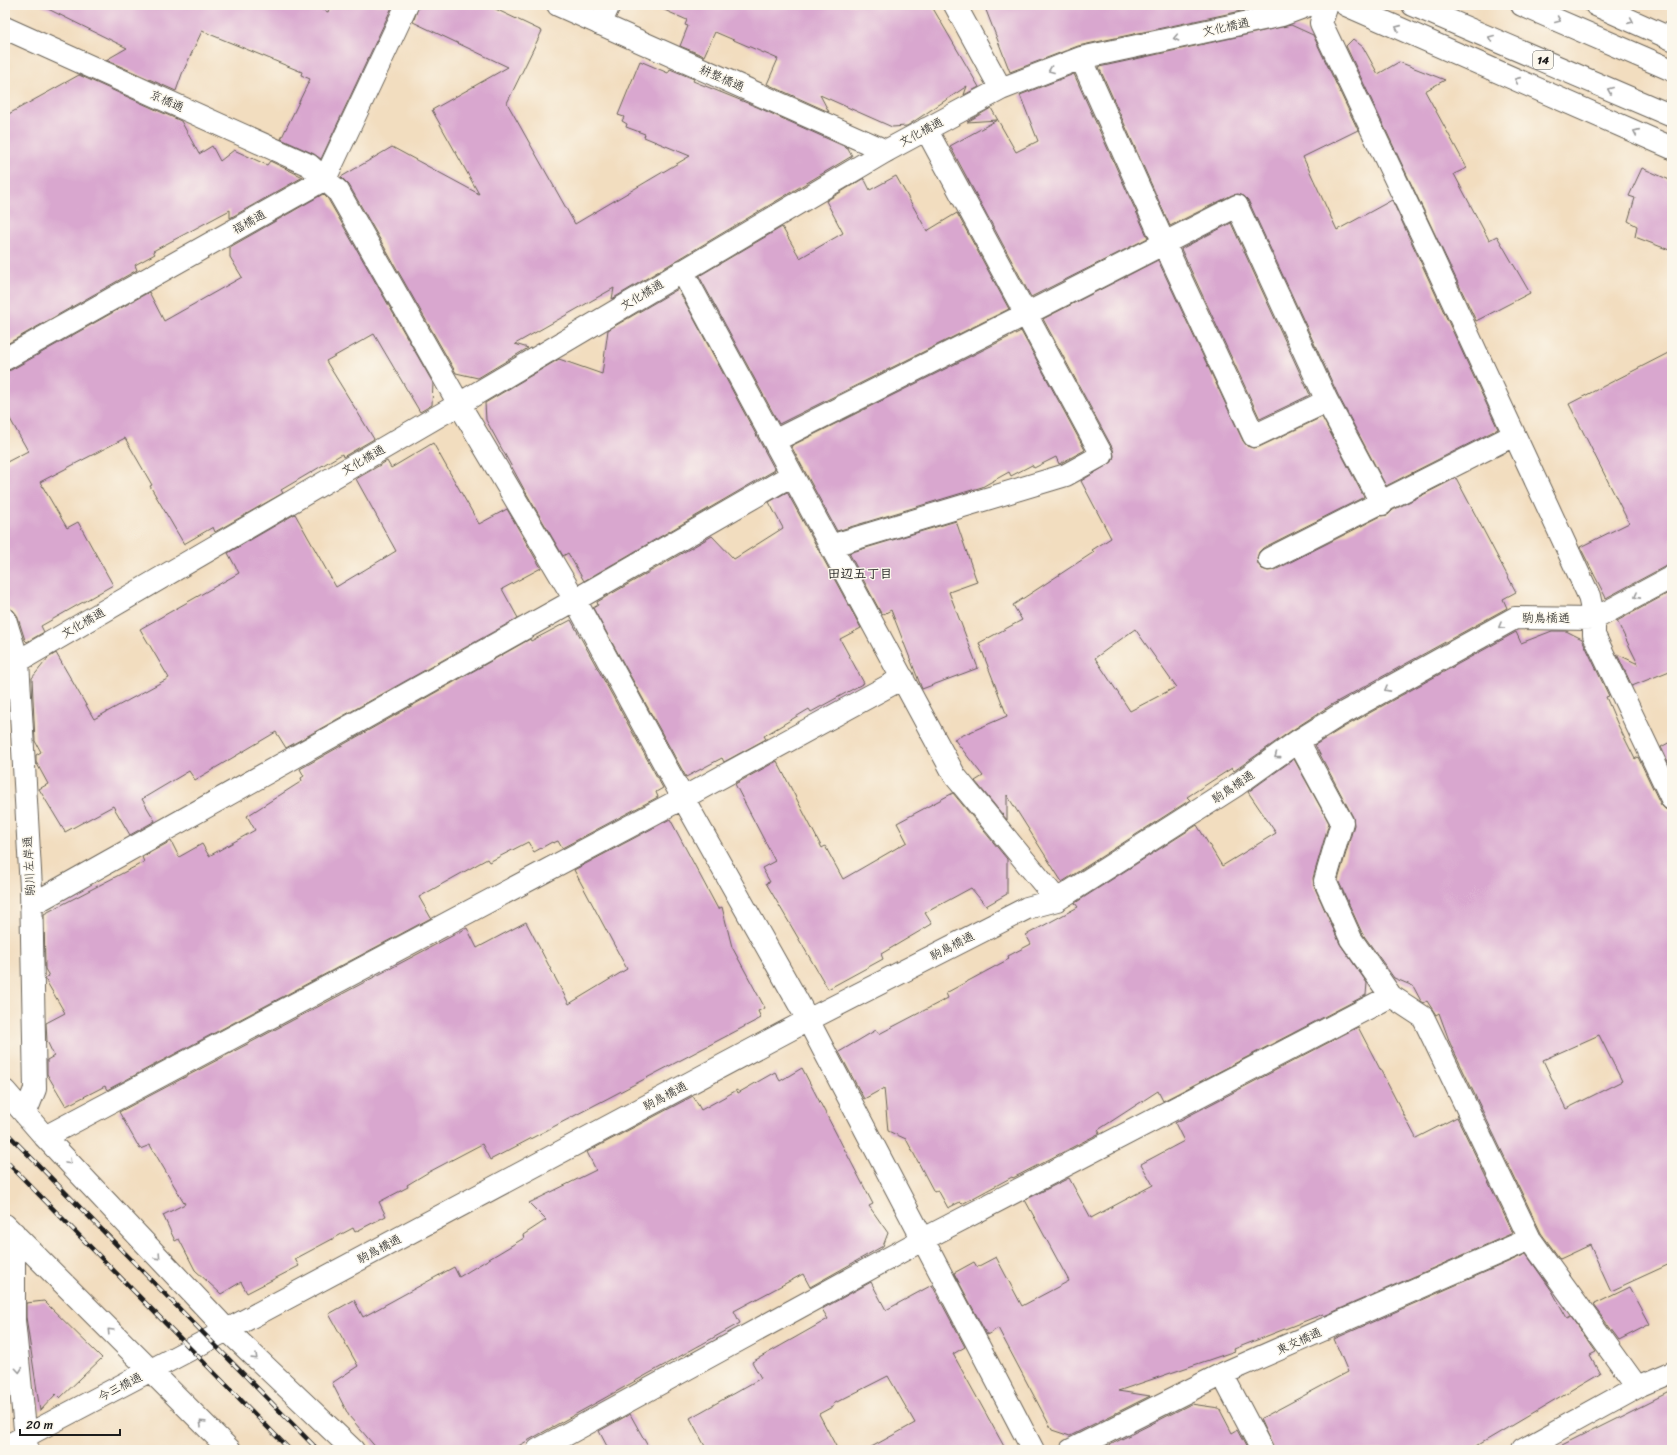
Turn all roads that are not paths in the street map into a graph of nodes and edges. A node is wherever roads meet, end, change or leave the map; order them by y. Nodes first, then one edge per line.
1 (407, 5) edge
2 (558, 5) edge
3 (955, 5) edge
4 (1309, 5) edge
5 (1327, 5) edge
6 (1346, 5) edge
7 (1413, 5) edge
8 (1522, 5) edge
9 (1596, 5) edge
10 (604, 14) edge
11 (5, 28) edge
12 (1672, 39) edge
13 (1081, 58) junction
14 (1672, 70) edge
15 (1001, 89) junction
16 (1672, 116) edge
17 (926, 129) junction
18 (1672, 148) edge
19 (886, 151) junction
20 (325, 179) junction
21 (1164, 243) junction
22 (682, 271) junction
23 (1026, 314) junction
24 (5, 359) edge
25 (1326, 401) junction
26 (459, 404) junction
27 (1514, 435) junction
28 (774, 441) junction
29 (792, 474) junction
30 (1382, 504) junction
31 (830, 546) junction
32 (1268, 559) dead end
33 (1672, 578) edge
34 (575, 600) junction
35 (5, 619) edge
36 (1594, 619) junction
37 (10, 666) edge
38 (903, 678) junction
39 (1298, 741) junction
40 (683, 798) junction
41 (1672, 799) edge
42 (1057, 900) junction
43 (31, 905) junction
44 (1391, 996) junction
45 (808, 1020) junction
46 (15, 1102) edge
47 (45, 1137) junction
48 (10, 1229) edge
49 (1530, 1239) junction
50 (922, 1240) junction
51 (227, 1330) junction
52 (150, 1372) junction
53 (1672, 1372) edge
54 (1222, 1374) junction
55 (1637, 1387) junction
56 (17, 1444) edge
57 (230, 1450) edge
58 (353, 1450) edge
59 (538, 1450) edge
60 (1033, 1450) edge
61 (1071, 1450) edge
62 (1262, 1450) edge
63 (1523, 1450) edge

1 - 20 main road
2 - 10 main road, 耕整橋通
3 - 15 main road
4 -> 13 main road, 文化橋通
5 - 27 main road
18 -> 6 main road
16 -> 7 main road, 14
8 -> 14 main road
9 -> 12 main road
10 - 19 main road, 耕整橋通
11 - 20 main road, 京橋通
13 -> 15 main road, 文化橋通
13 - 21 main road
15 - 17 main road, 文化橋通
17 - 19 main road, 文化橋通
17 - 23 main road
19 - 22 main road, 文化橋通
20 - 24 main road, 福橋通
20 - 26 main road, 京橋通
21 - 23 main road
21 - 25 main road
21 - 25 main road
22 - 26 main road, 文化橋通
22 - 28 main road
23 - 28 main road
23 - 31 main road
25 - 30 main road
26 - 34 main road, 京橋通
26 - 37 main road, 文化橋通
27 - 30 main road
27 - 36 main road
28 - 29 main road
29 - 31 main road
29 - 34 main road
30 - 32 main road
31 - 38 main road
33 -> 36 main road, 駒鳥橋通
34 - 40 main road, 京橋通
34 - 43 main road
35 - 37 main road, 駒川左岸通
36 -> 39 main road, 駒鳥橋通
36 - 41 main road
37 - 43 main road, 駒川左岸通
38 - 40 main road
38 - 42 main road
39 -> 42 main road, 駒鳥橋通
39 - 44 main road
40 - 45 main road, 京橋通
40 - 47 main road
42 - 45 main road, 駒鳥橋通
43 - 46 main road, 駒川左岸通
44 - 49 main road
44 - 50 main road
45 - 50 main road, 京橋通
45 - 51 main road, 駒鳥橋通
46 - 47 main road
47 -> 51 main road
52 -> 48 main road
48 -> 56 main road
49 - 54 main road, 東交橋通
49 - 55 main road
50 - 59 main road
50 - 60 main road, 京橋通
51 - 52 main road, 今三橋通
51 -> 58 main road
52 - 56 main road, 今三橋通
57 -> 52 main road
53 - 55 main road
54 - 61 main road, 東交橋通
54 - 62 main road
55 - 63 main road

